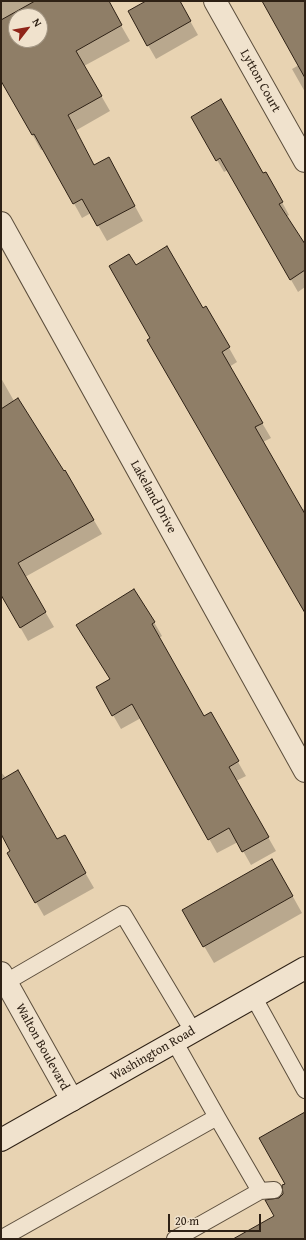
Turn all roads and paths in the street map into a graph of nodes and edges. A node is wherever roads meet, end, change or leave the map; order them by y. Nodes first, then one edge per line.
1 (216, 1) edge
2 (305, 161) edge
3 (1, 223) edge
4 (305, 771) edge
5 (305, 968) edge
6 (3, 980) edge
7 (253, 996) junction
8 (193, 1031) junction
9 (174, 1041) junction
10 (300, 1070) edge
11 (305, 1090) edge
12 (72, 1100) junction
13 (217, 1117) junction
14 (1, 1140) edge
15 (5, 1239) edge
16 (175, 1239) edge

1 - 2 street, Lytton Court
3 - 4 street, Lakeland Drive
5 - 7 street, Washington Road
6 - 8 lane
6 - 12 street, Walton Boulevard
7 - 8 street, Washington Road
7 - 10 lane
8 - 9 street, Washington Road
9 - 12 street, Washington Road
9 - 13 lane
10 - 11 lane
12 - 14 street, Washington Road
13 - 15 lane
13 - 16 lane

